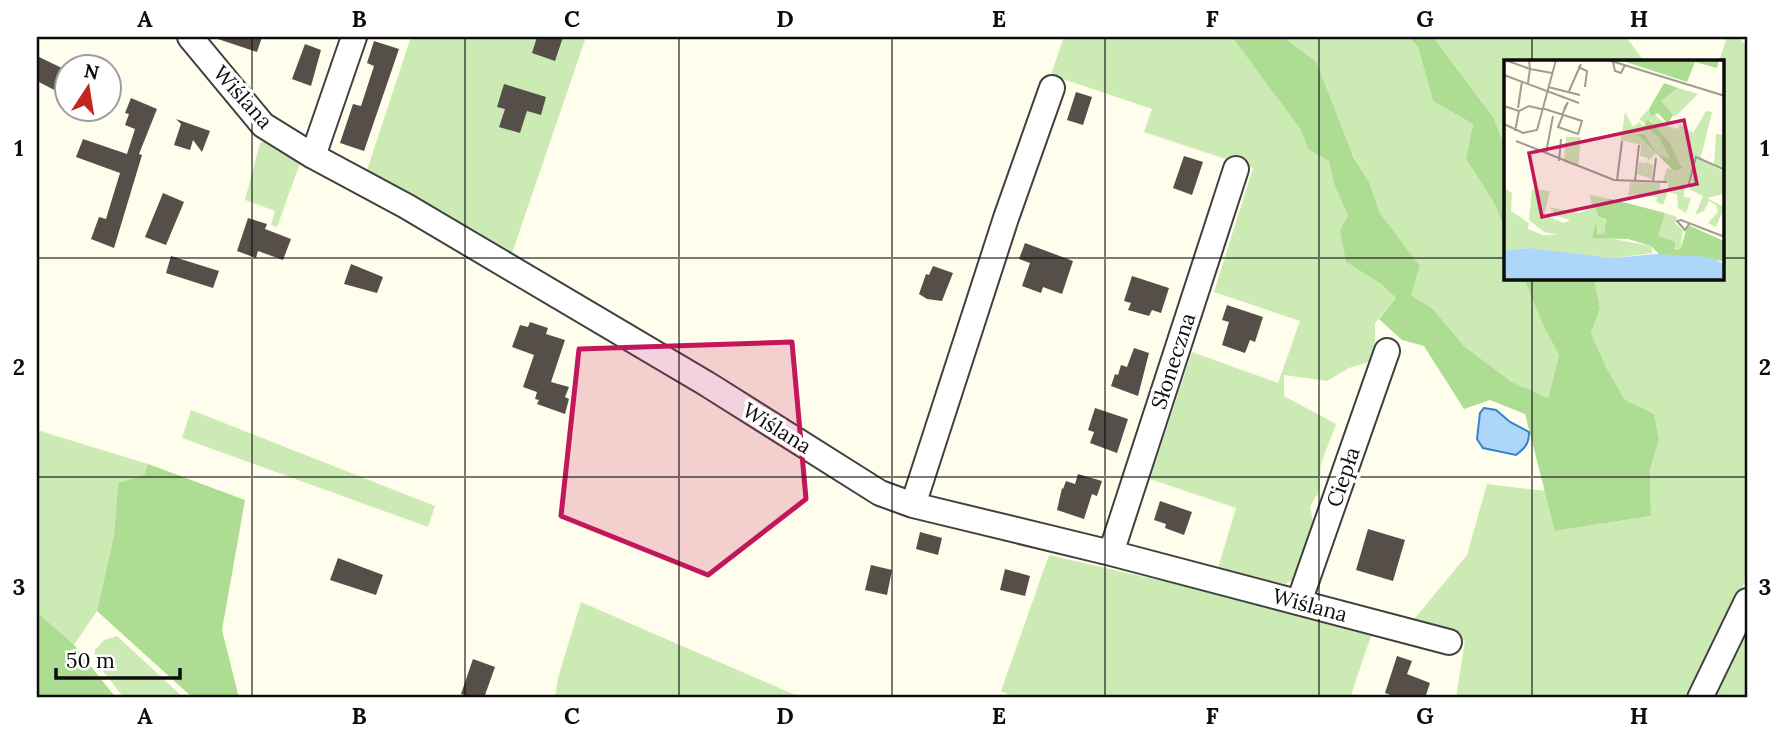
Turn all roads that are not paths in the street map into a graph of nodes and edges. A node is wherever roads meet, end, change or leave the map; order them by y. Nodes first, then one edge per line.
1 (191, 37) edge
2 (355, 37) edge
3 (1052, 88) dead end
4 (313, 156) junction
5 (1236, 169) dead end
6 (1387, 351) dead end
7 (913, 505) junction
8 (1111, 553) junction
9 (1747, 601) edge
10 (1299, 602) junction
11 (1450, 642) dead end
12 (1700, 698) edge

1 - 4 street, Wiślana
2 - 4 street
3 - 7 street
4 - 7 street, Wiślana
5 - 8 street, Słoneczna
6 - 10 street, Ciepła
7 - 8 street, Wiślana
8 - 10 street, Wiślana
9 - 12 street
10 - 11 street, Wiślana

